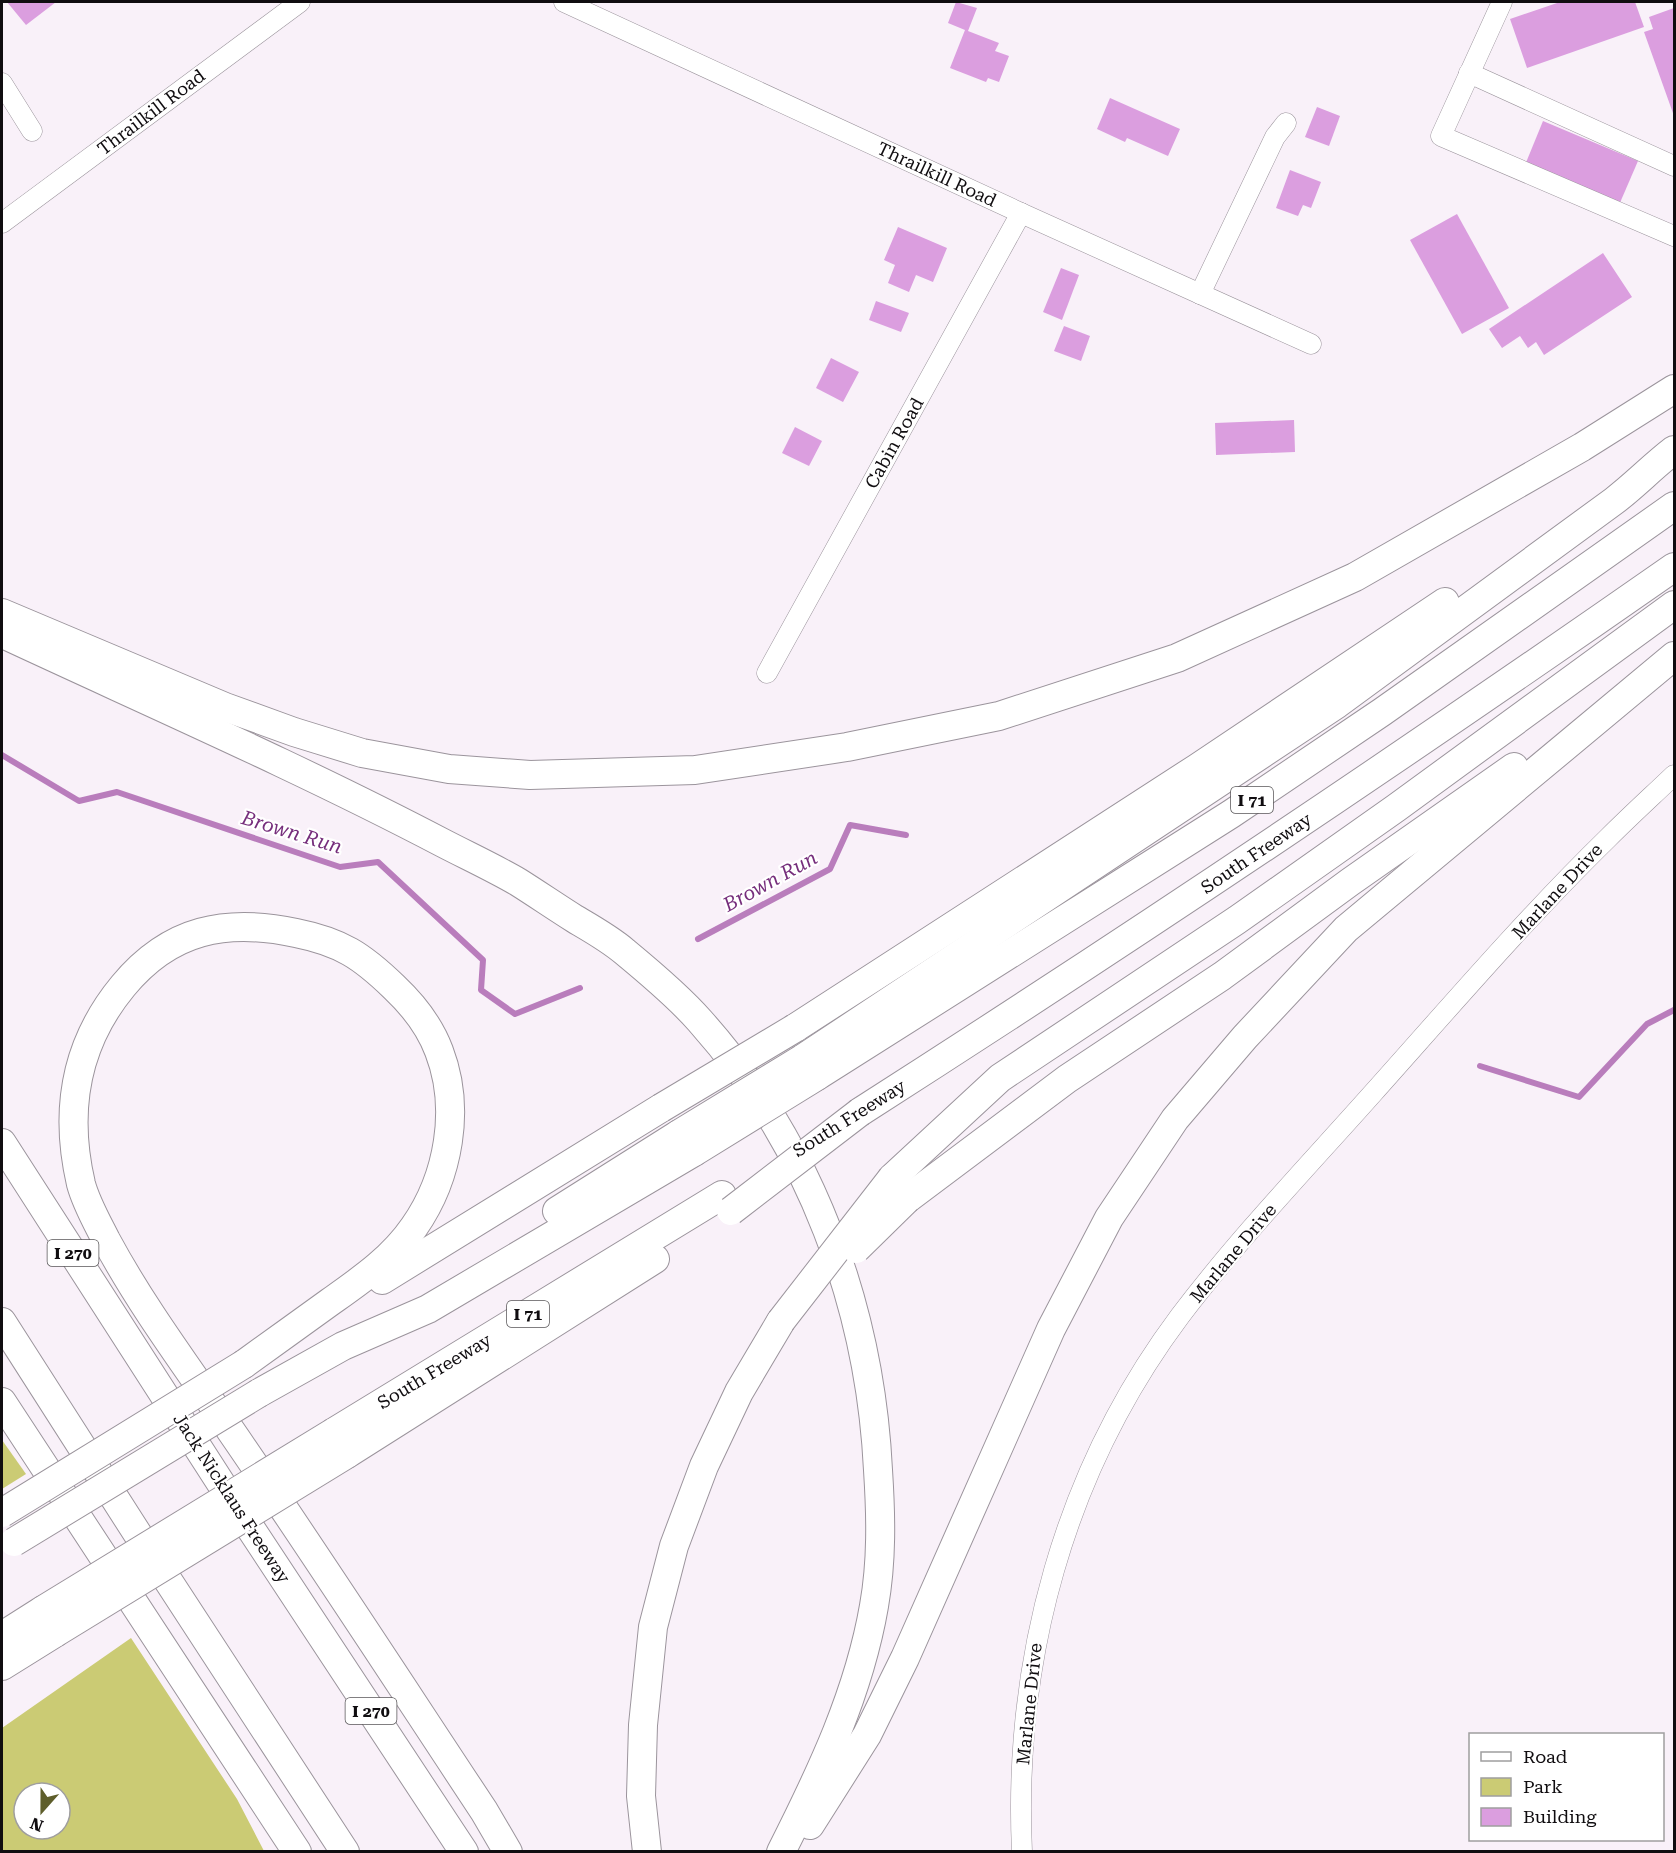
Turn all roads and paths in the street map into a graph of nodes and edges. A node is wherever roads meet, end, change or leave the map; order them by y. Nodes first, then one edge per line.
1 (300, 2) edge
2 (564, 2) edge
3 (1502, 2) edge
4 (1469, 74) junction
5 (2, 83) edge
6 (1286, 123) dead end
7 (32, 131) dead end
8 (1674, 166) edge
9 (1021, 213) junction
10 (2, 224) edge
11 (1674, 236) edge
12 (1200, 294) junction
13 (1311, 344) dead end
14 (1674, 389) edge
15 (1674, 450) edge
16 (1650, 468) junction
17 (1674, 506) edge
18 (1674, 567) edge
19 (1674, 605) edge
20 (2, 613) edge
21 (2, 633) edge
22 (1674, 655) edge
23 (766, 673) dead end
24 (1674, 775) edge
25 (810, 1068) junction
26 (2, 1143) edge
27 (899, 1188) junction
28 (2, 1322) edge
29 (244, 1364) junction
30 (2, 1402) edge
31 (2, 1513) edge
32 (8, 1546) edge
33 (49, 1622) junction
34 (2, 1636) edge
35 (2, 1666) edge
36 (236, 1757) junction
37 (276, 1851) edge
38 (297, 1851) edge
39 (345, 1851) edge
40 (464, 1851) edge
41 (508, 1851) edge
42 (647, 1851) edge
43 (781, 1851) edge
44 (791, 1851) edge
45 (1022, 1851) edge

1 - 10 street, Thrailkill Road
2 - 9 street, Thrailkill Road
3 - 4 street
4 - 8 street
4 - 11 street
5 - 7 street
6 - 12 street
9 - 12 street, Thrailkill Road
9 - 23 street, Cabin Road
12 - 13 street, Thrailkill Road
14 - 20 highway
15 - 16 highway
16 - 25 highway
16 - 29 highway, bridge
17 - 25 highway, I 71
18 - 33 highway, South Freeway / I 71, bridge
19 - 27 highway
21 - 43 highway
22 - 27 highway
22 - 44 highway
24 - 45 street, Marlane Drive
25 - 32 highway, I 71, bridge
26 - 40 highway, Jack Nicklaus Freeway / I 270
27 - 42 highway, bridge
28 - 39 highway
29 - 31 highway, bridge
29 - 41 highway
30 - 36 highway
33 - 34 highway, South Freeway / I 71
33 - 35 highway
36 - 37 highway
36 - 38 highway

